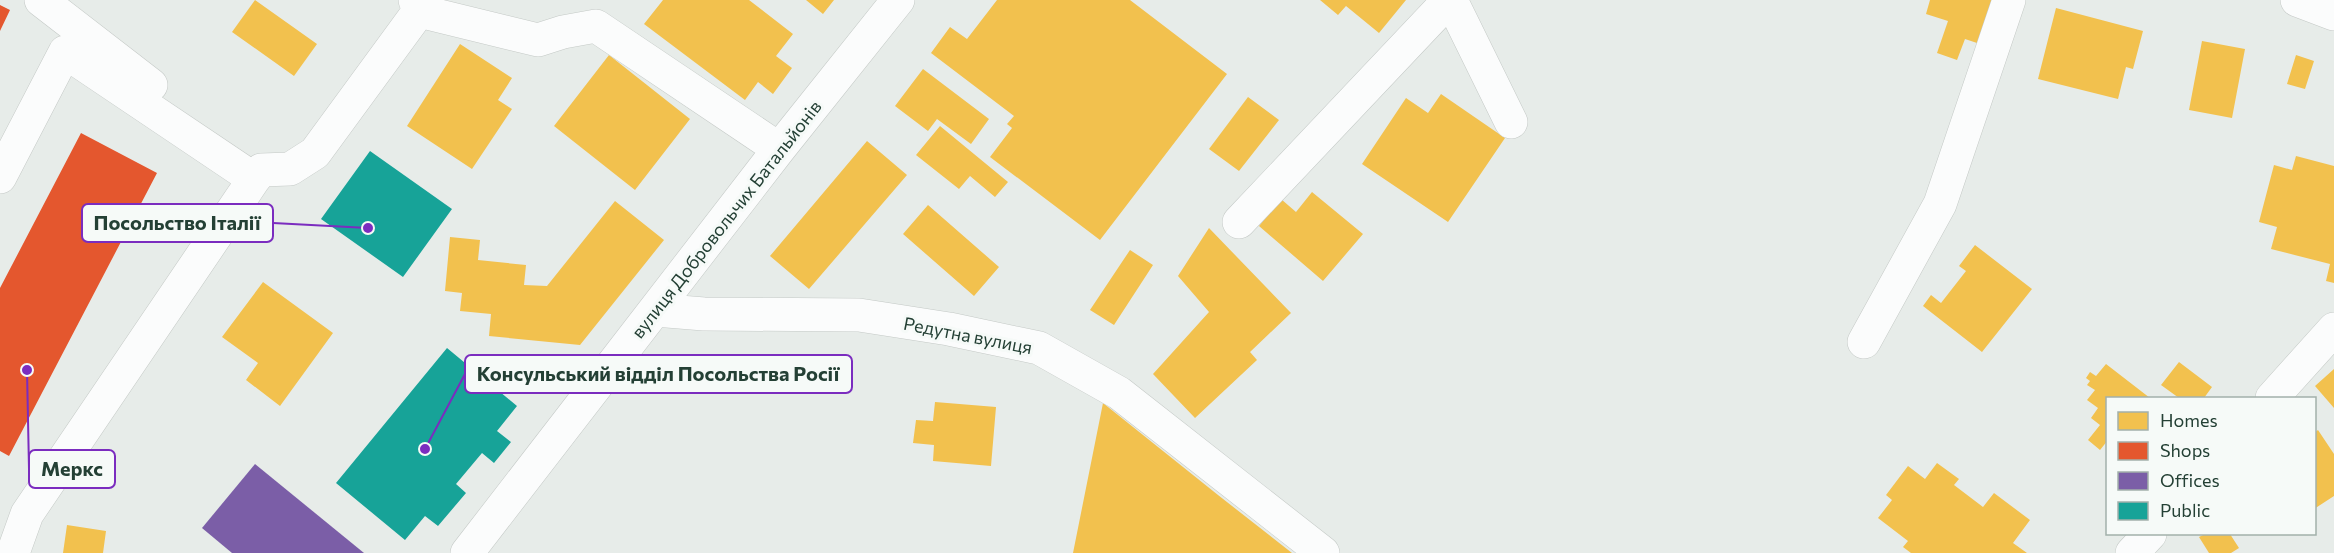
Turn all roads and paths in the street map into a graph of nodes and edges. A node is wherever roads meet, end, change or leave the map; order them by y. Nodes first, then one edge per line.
1 (41, 0) edge
2 (898, 0) edge
3 (1450, 0) edge
4 (2009, 0) edge
5 (2297, 0) edge
6 (417, 5) edge
7 (2334, 14) edge
8 (1511, 122) dead end
9 (779, 149) junction
10 (257, 174) junction
11 (0, 177) edge
12 (1239, 222) dead end
13 (655, 310) junction
14 (2334, 329) edge
15 (1864, 342) dead end
16 (2274, 397) edge
17 (2149, 535) edge
18 (13, 553) edge
19 (467, 553) edge
20 (1323, 553) edge
21 (2132, 553) edge

1 - 10 street
2 - 9 street, вулиця Добровольчих Батальйонів
3 - 8 street
3 - 12 street
4 - 15 street
5 - 7 street
6 - 9 street
6 - 10 street
9 - 13 street, вулиця Добровольчих Батальйонів
10 - 11 street
10 - 18 street
13 - 19 street, вулиця Добровольчих Батальйонів
13 - 20 street, Редутна вулиця
14 - 16 street
17 - 21 street

